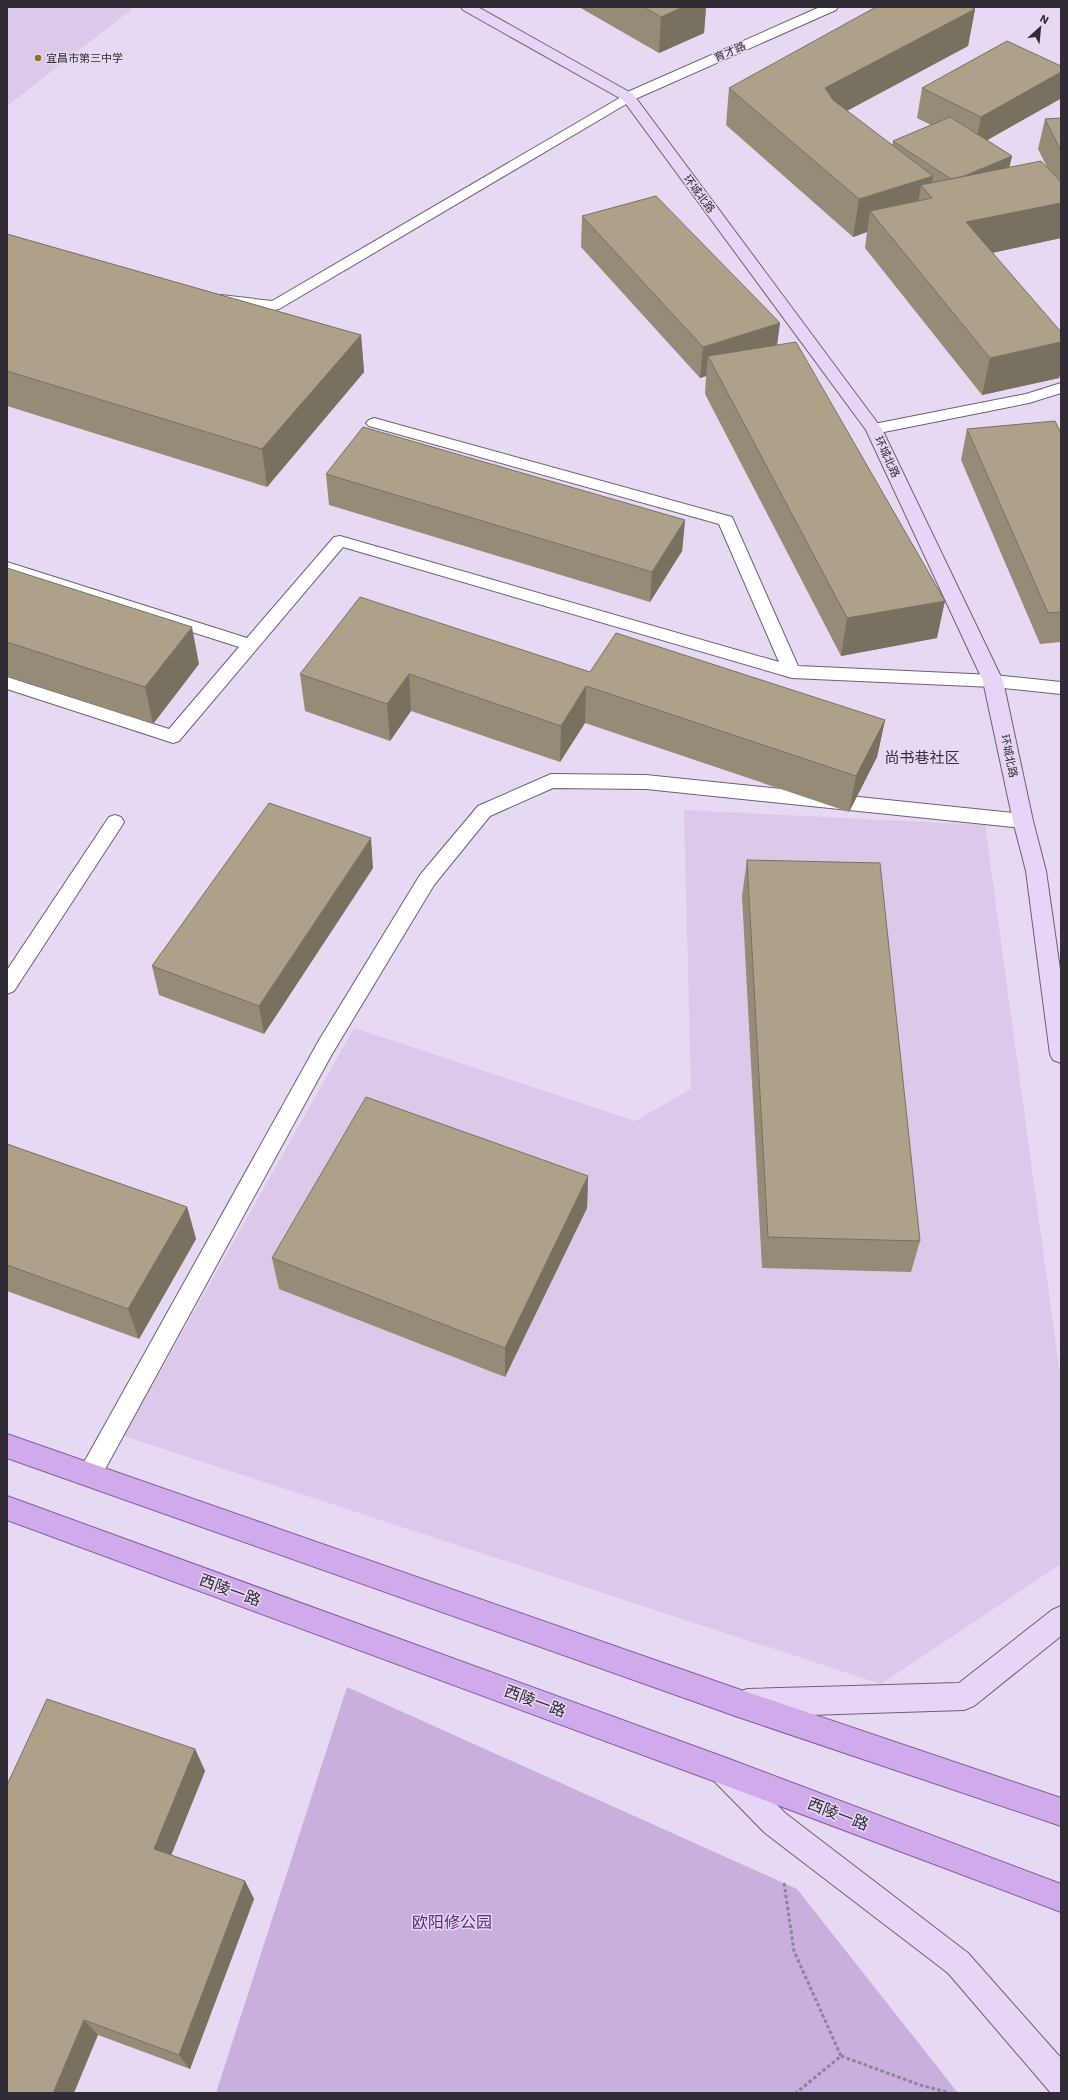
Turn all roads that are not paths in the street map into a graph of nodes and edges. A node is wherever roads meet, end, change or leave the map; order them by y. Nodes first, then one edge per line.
1 (468, 7) edge
2 (831, 7) edge
3 (628, 97) junction
4 (211, 298) edge
5 (1061, 388) edge
6 (374, 423) dead end
7 (874, 429) junction
8 (7, 567) edge
9 (250, 645) junction
10 (792, 672) junction
11 (993, 681) junction
12 (7, 683) edge
13 (1061, 688) edge
14 (1023, 821) junction
15 (115, 822) dead end
16 (7, 986) edge
17 (1061, 1054) edge
18 (7, 1446) edge
19 (90, 1474) junction
20 (7, 1508) edge
21 (1061, 1619) edge
22 (738, 1704) junction
23 (724, 1771) junction
24 (1061, 1812) edge
25 (1061, 1898) edge
26 (1061, 2081) edge

1 - 3 main road, 环城北路
2 - 3 street, 育才路
3 - 4 lane
3 - 7 main road, 环城北路
5 - 7 lane
6 - 10 lane
7 - 11 main road, 环城北路
8 - 9 lane
9 - 10 lane
9 - 12 lane
10 - 11 lane
11 - 13 lane
11 - 14 main road, 环城北路
14 - 17 main road, 环城北路
14 - 19 lane
15 - 16 lane
18 - 19 main road
19 - 22 main road
20 - 23 main road, 西陵一路
21 - 22 main road
22 - 24 main road
23 - 25 main road, 西陵一路
23 - 26 main road

